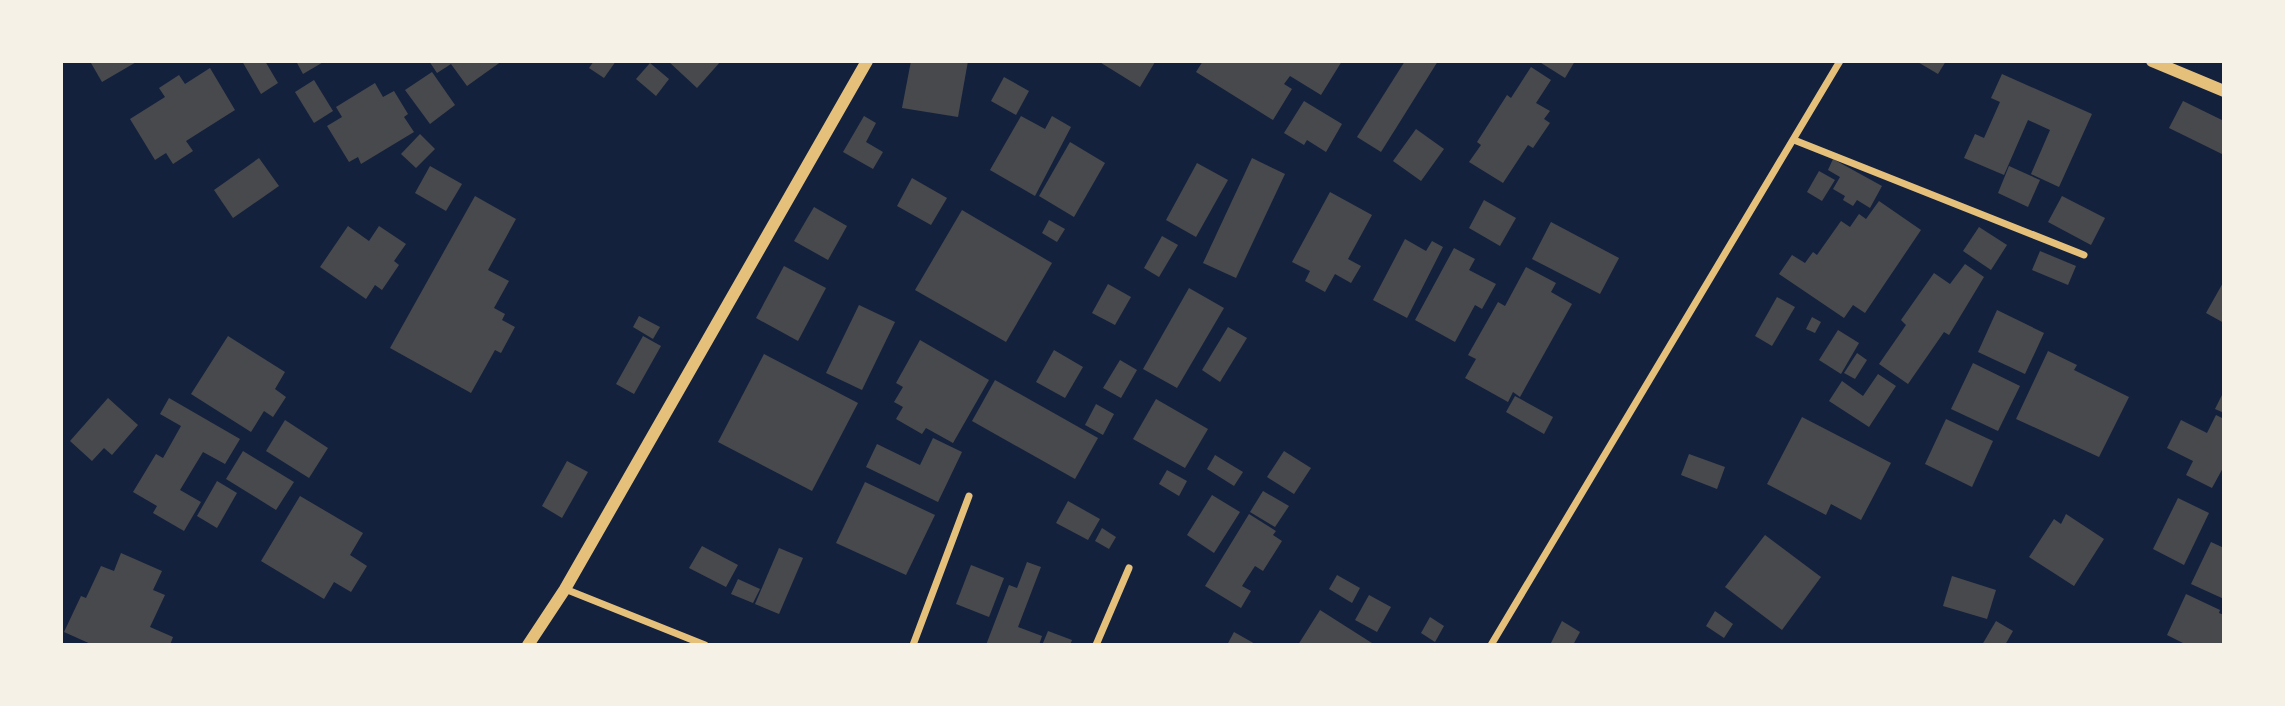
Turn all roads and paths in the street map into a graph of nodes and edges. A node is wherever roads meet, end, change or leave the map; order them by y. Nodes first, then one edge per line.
1 (867, 61) edge
2 (1840, 61) edge
3 (2152, 61) edge
4 (2224, 91) edge
5 (1794, 140) junction
6 (2084, 255) dead end
7 (969, 496) dead end
8 (1129, 568) dead end
9 (565, 589) junction
10 (528, 645) edge
11 (705, 645) edge
12 (913, 645) edge
13 (1096, 645) edge
14 (1491, 645) edge

1 - 9 street
2 - 5 street
3 - 4 street
5 - 6 street
5 - 14 street
7 - 12 street
8 - 13 street
9 - 10 street
9 - 11 street

